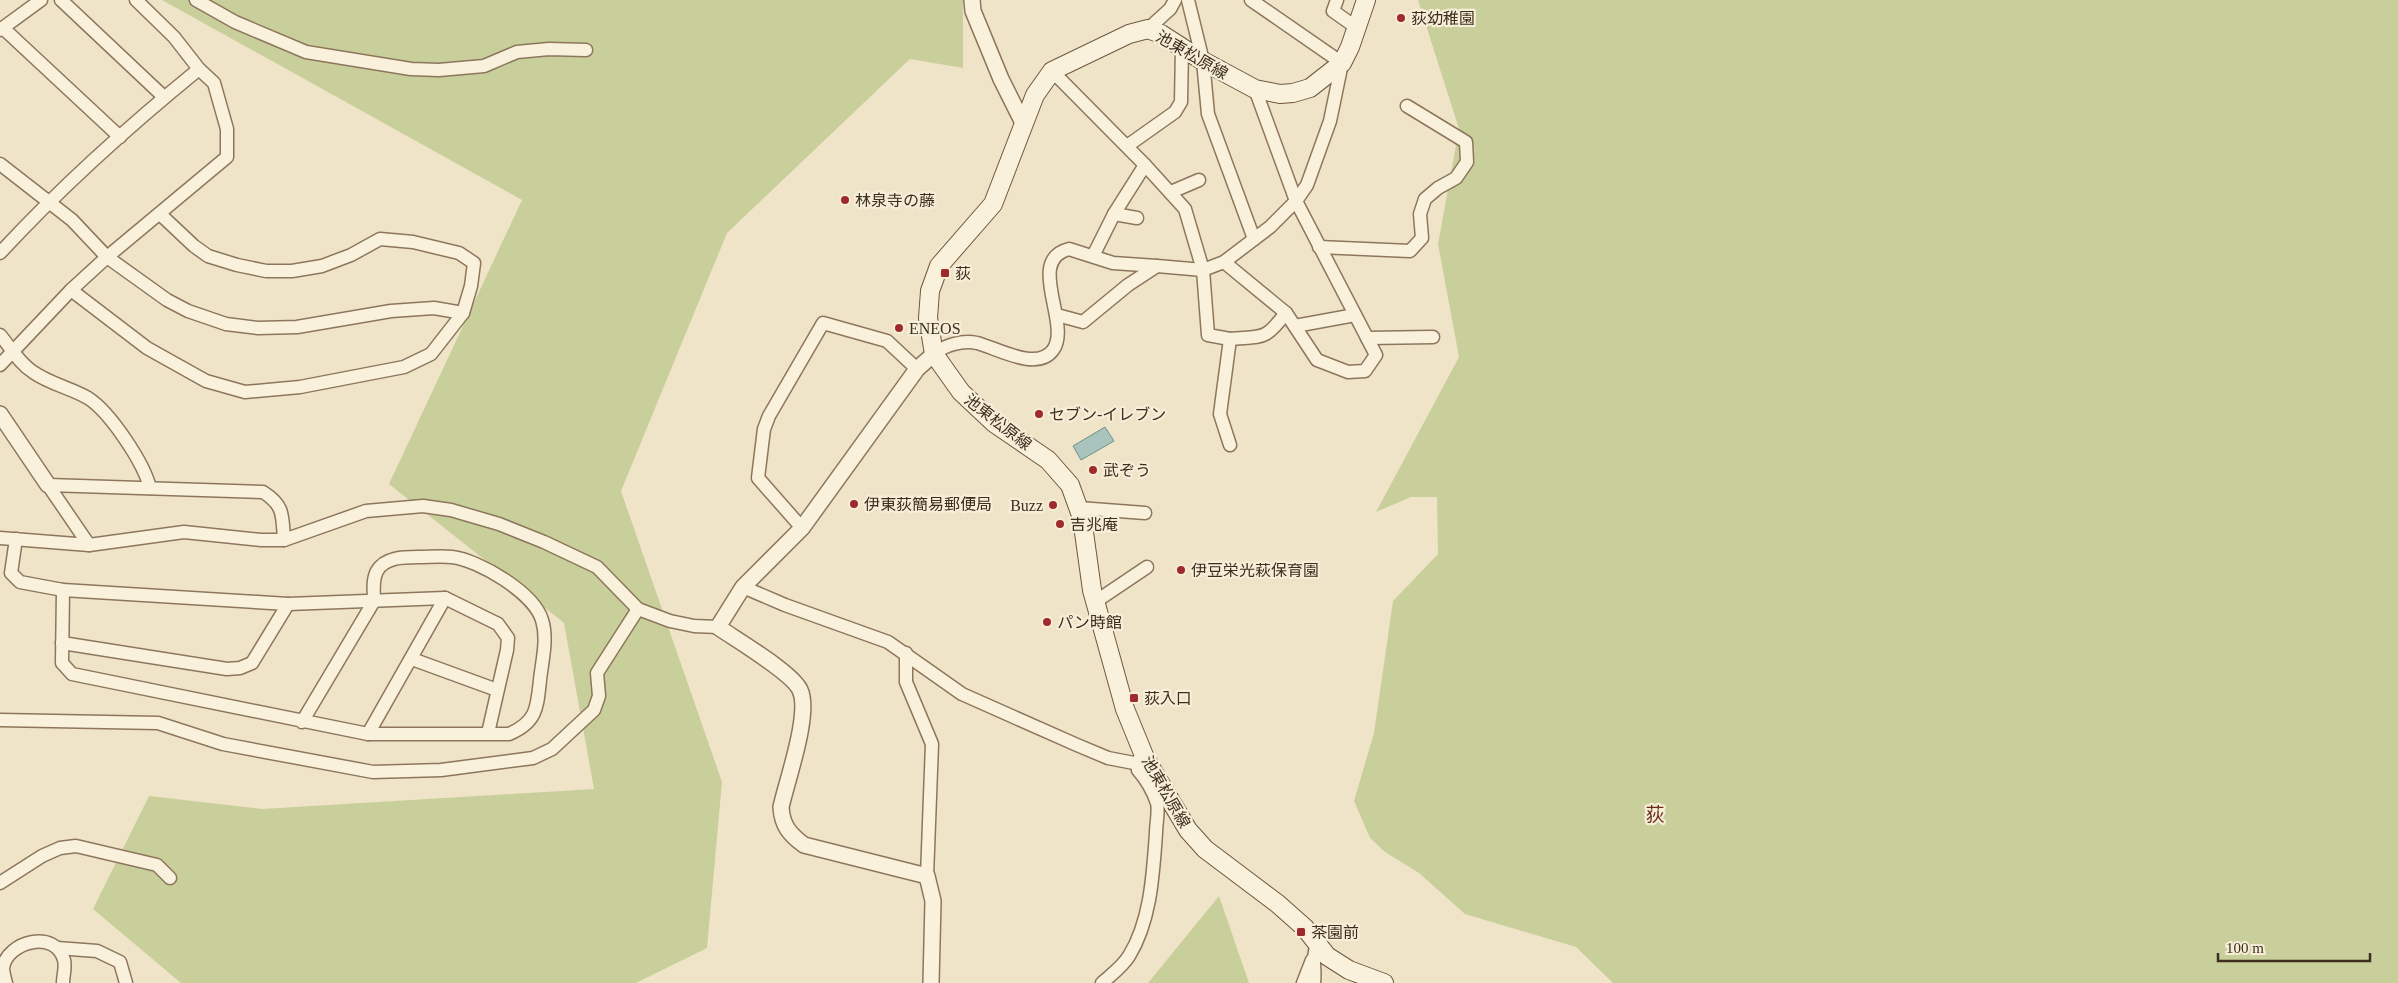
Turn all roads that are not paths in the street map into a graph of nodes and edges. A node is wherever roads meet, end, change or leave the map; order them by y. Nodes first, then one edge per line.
1 (41, 0) edge
2 (61, 0) edge
3 (136, 0) edge
4 (196, 0) edge
5 (972, 0) edge
6 (1175, 0) edge
7 (1188, 0) edge
8 (1250, 0) edge
9 (1337, 0) edge
10 (1366, 0) edge
11 (1357, 28) junction
12 (2, 29) edge
13 (1148, 30) junction
14 (1182, 48) junction
15 (586, 50) dead end
16 (1203, 61) junction
17 (1342, 63) junction
18 (199, 69) junction
19 (1052, 71) junction
20 (1255, 89) junction
21 (164, 97) junction
22 (1407, 106) dead end
23 (1023, 123) junction
24 (120, 136) junction
25 (1127, 146) junction
26 (0, 164) edge
27 (1145, 165) junction
28 (1199, 180) dead end
29 (1171, 192) junction
30 (1296, 201) junction
31 (48, 202) junction
32 (160, 214) junction
33 (1114, 214) junction
34 (1138, 218) dead end
35 (1254, 239) junction
36 (1319, 247) junction
37 (0, 253) edge
38 (1094, 256) junction
39 (107, 257) junction
40 (1224, 262) junction
41 (1157, 266) junction
42 (1203, 270) junction
43 (71, 290) junction
44 (463, 313) junction
45 (1286, 313) junction
46 (1355, 314) junction
47 (1057, 315) junction
48 (1295, 326) junction
49 (0, 335) edge
50 (1433, 337) dead end
51 (1367, 338) junction
52 (1230, 339) junction
53 (13, 351) junction
54 (934, 354) junction
55 (0, 366) edge
56 (917, 368) junction
57 (0, 414) edge
58 (1230, 445) dead end
59 (48, 485) junction
60 (150, 488) junction
61 (1079, 508) junction
62 (1145, 513) dead end
63 (802, 528) junction
64 (0, 538) edge
65 (16, 539) junction
66 (284, 540) junction
67 (89, 545) junction
68 (1147, 567) dead end
69 (743, 587) junction
70 (63, 590) junction
71 (445, 598) junction
72 (374, 601) junction
73 (1095, 602) junction
74 (288, 604) junction
75 (638, 609) junction
76 (718, 627) junction
77 (62, 643) junction
78 (906, 653) junction
79 (412, 660) junction
80 (497, 690) junction
81 (0, 720) edge
82 (302, 722) junction
83 (488, 733) junction
84 (368, 734) junction
85 (1145, 758) junction
86 (927, 876) junction
87 (170, 878) dead end
88 (0, 883) edge
89 (57, 948) junction
90 (1314, 952) junction
91 (6, 983) edge
92 (63, 983) edge
93 (126, 983) edge
94 (932, 983) edge
95 (1102, 983) edge
96 (1303, 983) edge
97 (1314, 983) edge
98 (1384, 983) edge

1 - 12 street
2 - 21 street
3 - 18 street
4 - 15 street
5 - 23 street
6 - 13 street
7 - 16 street
8 - 17 street
9 - 11 street
10 - 11 main road, 池東松原線
11 - 17 main road, 池東松原線
12 - 24 street
13 - 14 main road, 池東松原線
13 - 19 main road, 池東松原線
14 - 16 main road, 池東松原線
14 - 25 street
16 - 20 main road, 池東松原線
16 - 35 street
17 - 20 main road, 池東松原線
17 - 30 street
18 - 21 street
18 - 32 street
19 - 23 main road, 池東松原線
19 - 25 street
20 - 30 street
21 - 24 street
22 - 36 street
23 - 54 main road, 池東松原線
24 - 31 street
25 - 27 street
26 - 31 street
27 - 29 street
27 - 33 street
28 - 29 street
29 - 42 street
30 - 35 street
30 - 36 street
31 - 37 street
31 - 39 street
32 - 39 street
32 - 44 street
33 - 34 street
33 - 38 street
35 - 40 street
36 - 46 street
38 - 41 street
38 - 47 street
39 - 43 street
39 - 44 street
40 - 42 street
40 - 45 street
41 - 42 street
41 - 47 street
42 - 52 street
43 - 44 street
43 - 53 street
45 - 48 street
45 - 52 street
46 - 48 street
46 - 51 street
47 - 54 street
48 - 51 street
49 - 53 street
50 - 51 street
52 - 58 street
53 - 55 street
53 - 60 street
54 - 56 street
54 - 61 main road, 池東松原線
56 - 63 street
56 - 63 street
57 - 59 street
59 - 60 street
59 - 67 street
60 - 66 street
61 - 62 street
61 - 73 main road, 池東松原線
63 - 69 street
64 - 65 street
65 - 67 street
65 - 70 street
66 - 67 street
66 - 75 street
68 - 73 street
69 - 76 street
69 - 78 street
70 - 74 street
70 - 77 street
71 - 72 street
71 - 79 street
71 - 80 street
72 - 74 street
72 - 82 street
72 - 83 street
73 - 85 main road, 池東松原線
74 - 77 street
75 - 76 street
75 - 81 street
76 - 86 street
77 - 82 street
78 - 85 street
78 - 86 street
79 - 80 street
79 - 84 street
80 - 83 street
82 - 84 street
83 - 84 street
85 - 90 main road, 池東松原線
85 - 95 street
86 - 94 street
87 - 88 street
89 - 91 street
89 - 92 street
89 - 93 street
90 - 96 street
90 - 97 street
90 - 98 main road, 池東松原線

